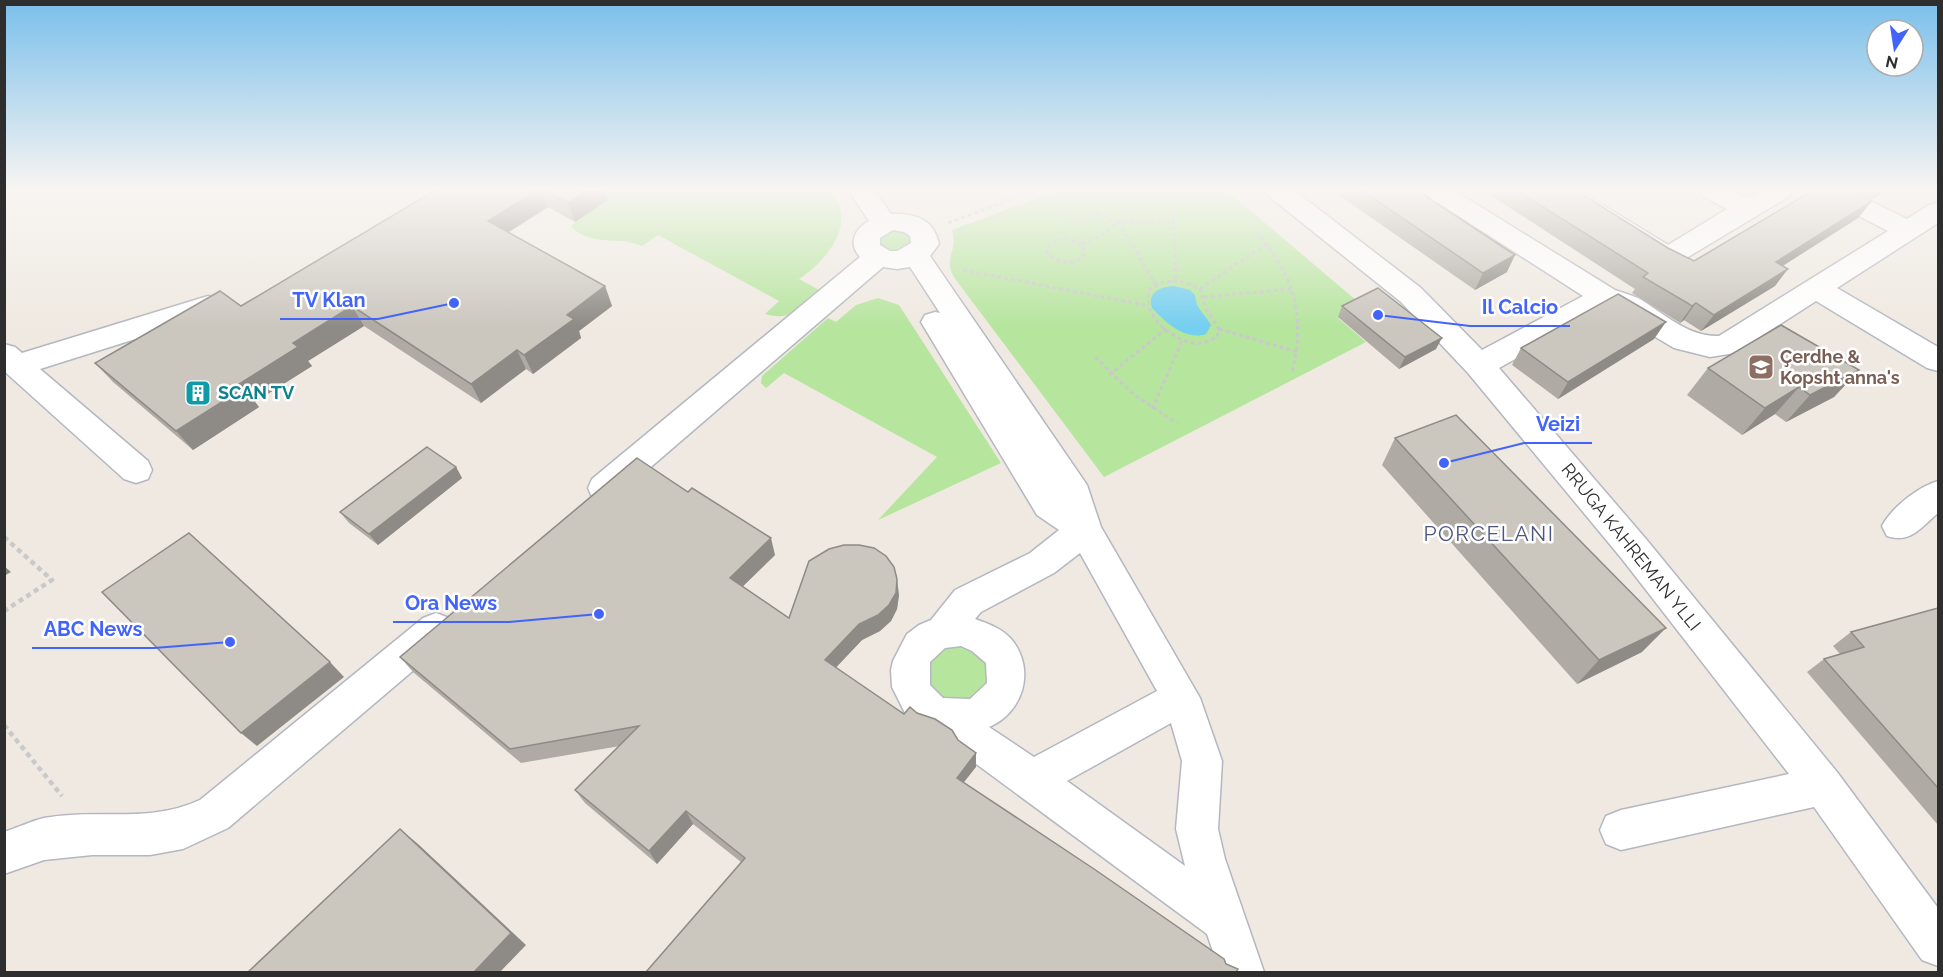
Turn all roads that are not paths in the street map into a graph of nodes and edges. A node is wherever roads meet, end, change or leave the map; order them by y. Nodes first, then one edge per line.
1 (867, 237) edge
2 (924, 237) edge
3 (1338, 237) edge
4 (1511, 237) edge
5 (1636, 237) edge
6 (1702, 237) edge
7 (1898, 237) edge
8 (897, 258) junction
9 (1817, 289) junction
10 (1605, 297) junction
11 (208, 306) edge
12 (11, 360) edge
13 (1938, 360) edge
14 (1479, 365) junction
15 (136, 470) dead end
16 (1938, 494) edge
17 (577, 511) edge
18 (1899, 526) dead end
19 (1085, 530) junction
20 (457, 611) edge
21 (944, 632) junction
22 (1181, 698) junction
23 (960, 719) junction
24 (1032, 779) junction
25 (1823, 786) junction
26 (1621, 830) dead end
27 (4, 853) edge
28 (1224, 920) junction
29 (1938, 944) edge
30 (1242, 972) edge

1 - 8 street
2 - 8 street
3 - 14 street, RRUGA KAHREMAN YLLI
4 - 10 street
5 - 6 street
7 - 9 street
8 - 17 street
8 - 19 street
9 - 10 street
9 - 13 street
10 - 14 street
11 - 12 street
12 - 15 street
14 - 25 street, RRUGA KAHREMAN YLLI
16 - 18 street
19 - 21 street
19 - 22 street
20 - 27 street
21 - 23 street
21 - 23 street
22 - 24 street
22 - 28 street
23 - 24 street
24 - 28 street
25 - 26 street
25 - 29 street, RRUGA KAHREMAN YLLI
28 - 30 street

